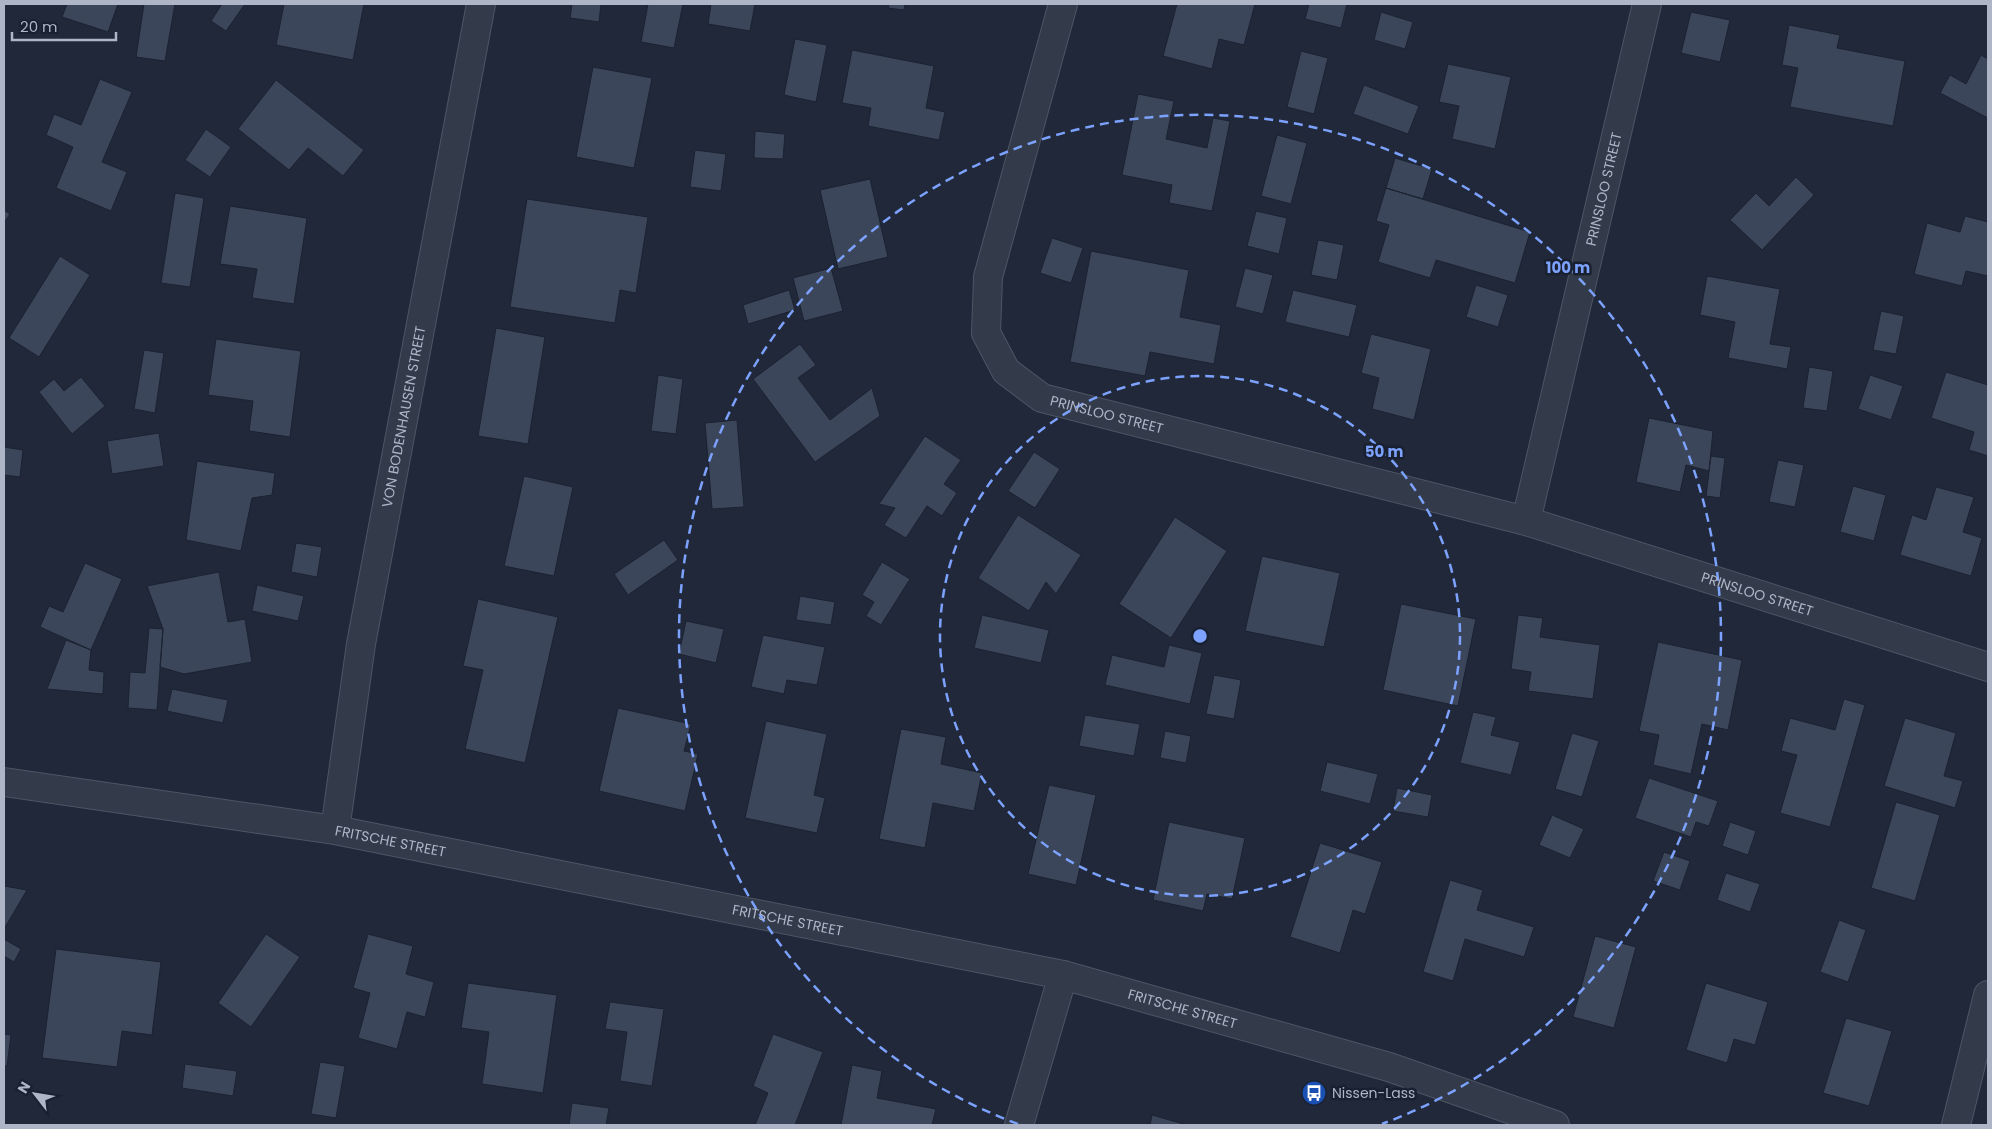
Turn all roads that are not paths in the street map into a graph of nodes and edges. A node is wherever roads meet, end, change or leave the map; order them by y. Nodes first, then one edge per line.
1 (480, 4) edge
2 (1063, 4) edge
3 (1647, 4) edge
4 (1526, 521) junction
5 (1988, 667) edge
6 (4, 782) edge
7 (335, 830) junction
8 (1063, 975) junction
9 (1988, 995) edge
10 (1019, 1125) edge
11 (1555, 1125) edge
12 (1956, 1125) edge

1 - 7 street, VON BODENHAUSEN STREET
2 - 4 street, PRINSLOO STREET
3 - 4 street, PRINSLOO STREET
4 - 5 street, PRINSLOO STREET
6 - 7 street, FRITSCHE STREET
7 - 8 street, FRITSCHE STREET
8 - 10 street
8 - 11 street, FRITSCHE STREET
9 - 12 street

